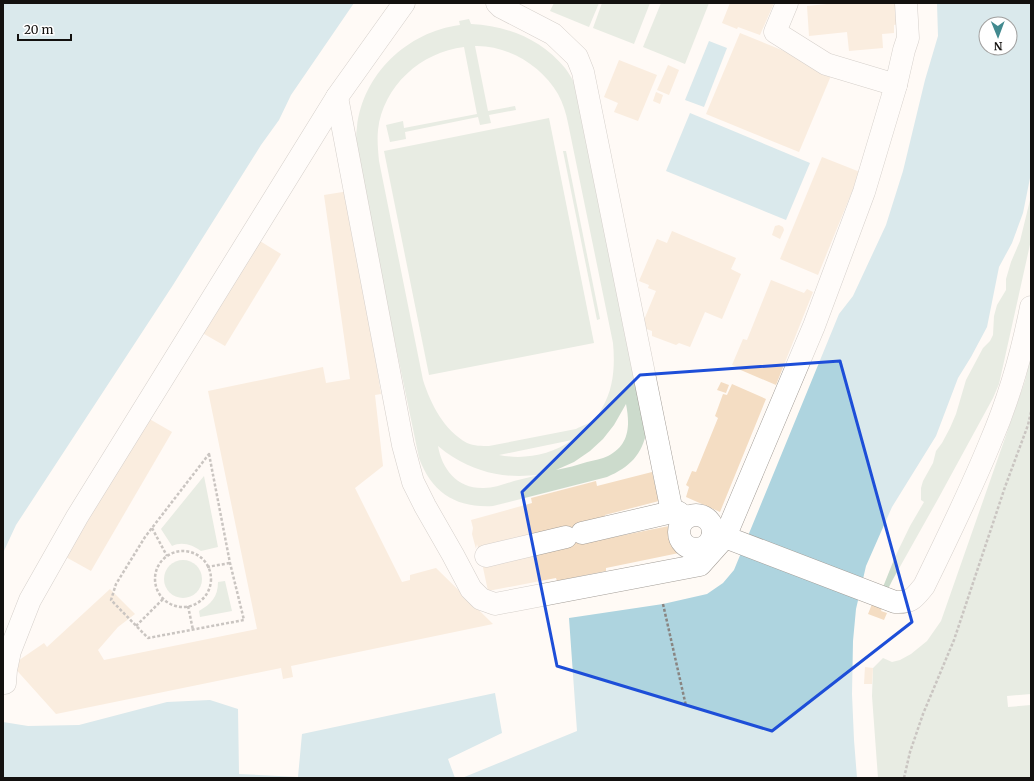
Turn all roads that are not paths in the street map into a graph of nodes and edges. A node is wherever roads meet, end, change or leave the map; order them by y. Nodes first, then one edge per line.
1 (404, 3) edge
2 (497, 3) edge
3 (787, 3) edge
4 (906, 3) edge
5 (896, 85) junction
6 (337, 97) junction
7 (1031, 307) edge
8 (679, 515) junction
9 (719, 536) junction
10 (486, 556) dead end
11 (5, 683) dead end

1 - 6 street
2 - 8 street
3 - 5 street
4 - 5 street
5 - 9 street
6 - 9 street
6 - 11 street
7 - 9 street
8 - 9 street
8 - 9 street
8 - 10 street

